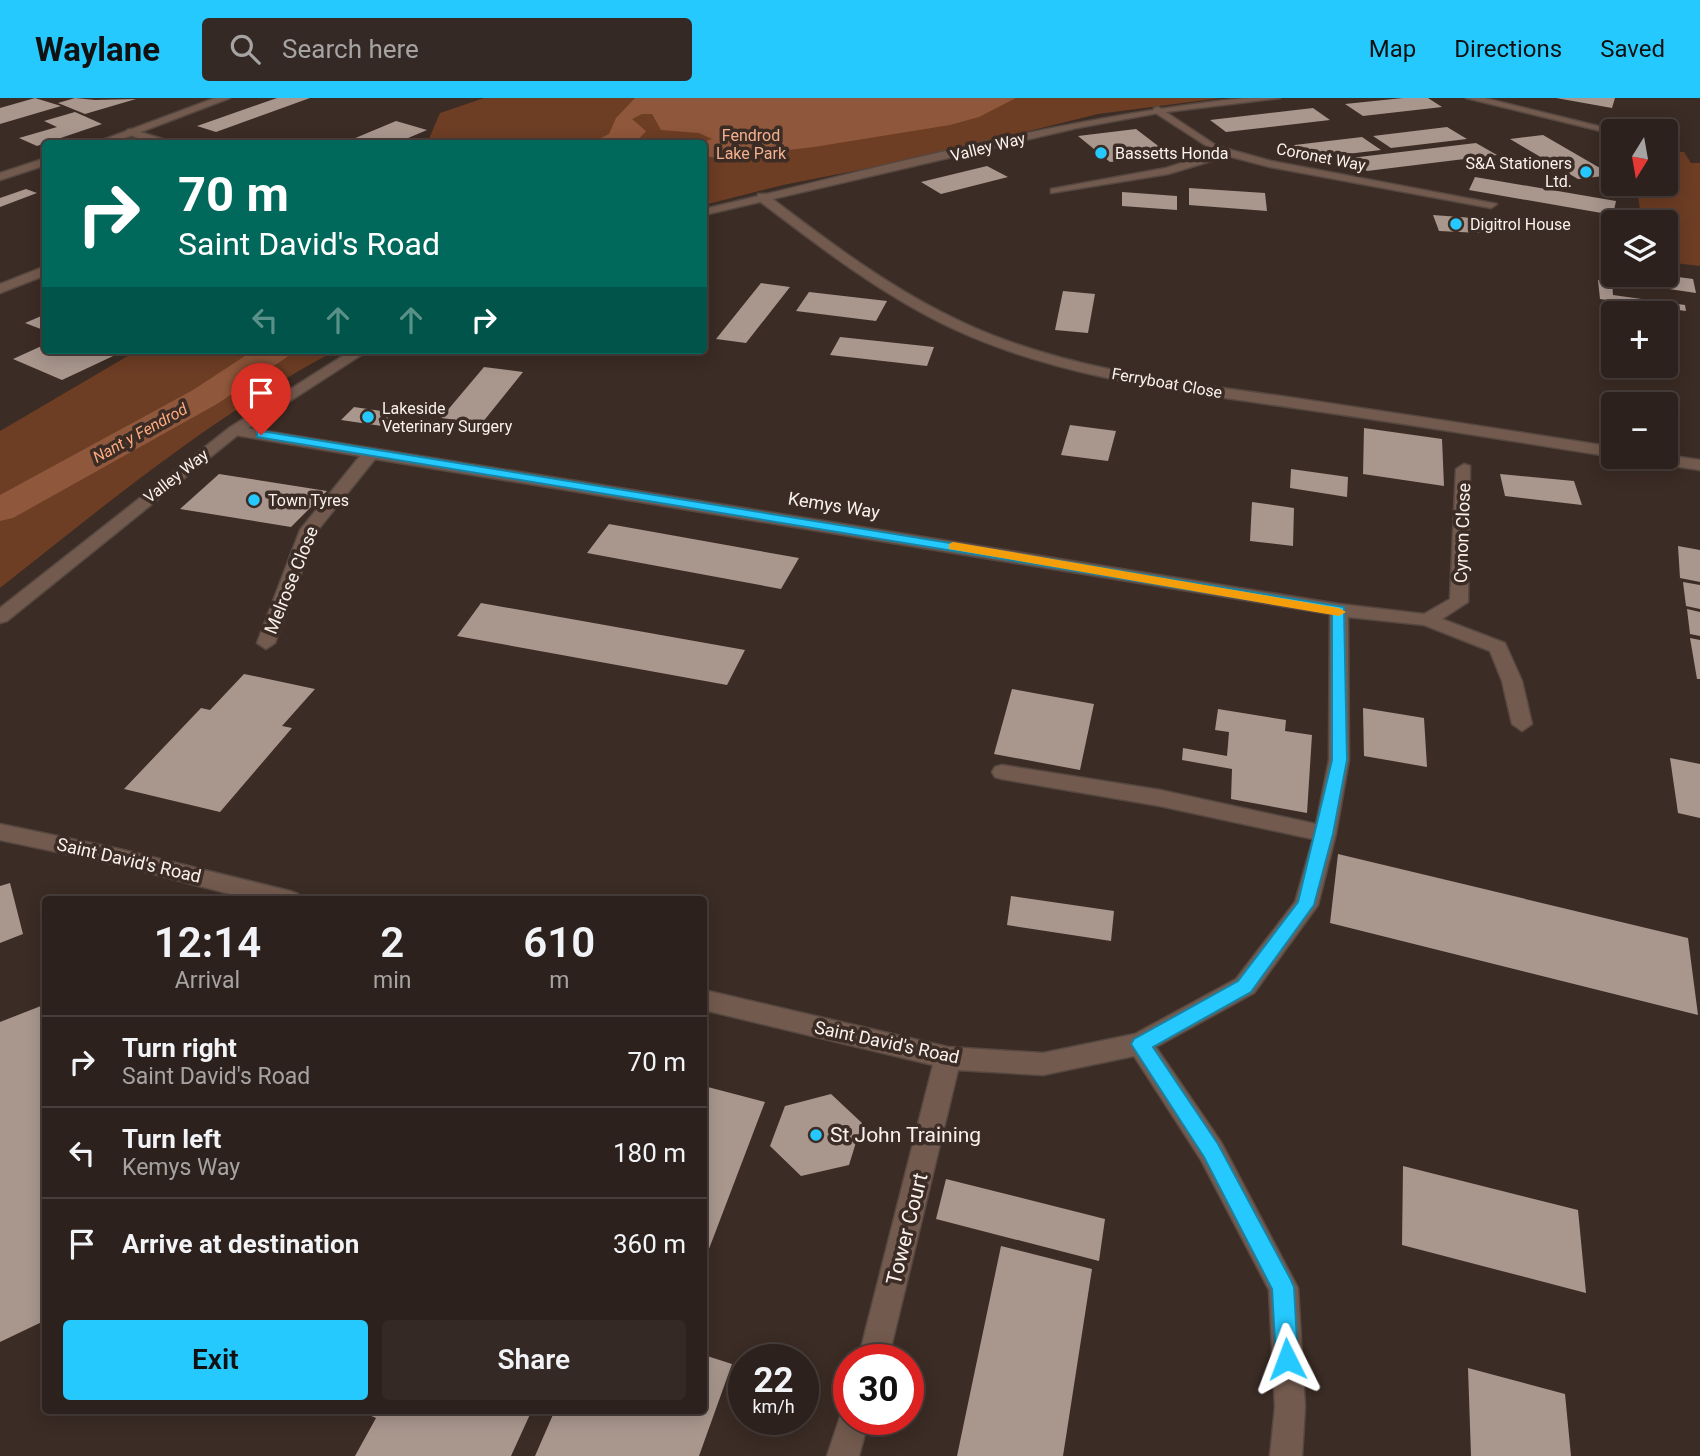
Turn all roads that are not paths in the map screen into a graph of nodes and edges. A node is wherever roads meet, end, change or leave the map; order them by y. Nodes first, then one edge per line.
1 (225, 98) edge
2 (1275, 98) edge
3 (1471, 98) edge
4 (1158, 110) junction
5 (1601, 128) edge
6 (131, 132) junction
7 (108, 140) edge
8 (156, 140) edge
9 (1228, 152) junction
10 (42, 162) edge
11 (0, 177) edge
12 (1055, 191) dead end
13 (762, 197) junction
14 (1491, 204) dead end
15 (707, 211) edge
16 (42, 272) edge
17 (0, 289) edge
18 (356, 354) edge
19 (234, 430) junction
20 (1601, 450) edge
21 (371, 453) junction
22 (1678, 462) edge
23 (1700, 465) edge
24 (1464, 469) dead end
25 (1339, 610) junction
26 (0, 617) edge
27 (1427, 620) junction
28 (266, 643) dead end
29 (1522, 724) dead end
30 (1002, 772) dead end
31 (3, 830) edge
32 (1325, 834) junction
33 (274, 896) edge
34 (707, 1001) edge
35 (1140, 1044) junction
36 (948, 1058) junction
37 (877, 1344) edge
38 (849, 1435) edge
39 (843, 1456) edge
40 (1286, 1456) edge

1 - 6 street
2 - 4 street, Valley Way
3 - 5 street
4 - 9 street, Coronet Way
4 - 13 street, Valley Way
6 - 7 street
6 - 8 street
9 - 12 street
9 - 14 street, Coronet Way
10 - 11 street
13 - 15 street, Valley Way
13 - 20 street, Ferryboat Close
16 - 17 street
18 - 19 street, Valley Way
19 - 21 street, Kemys Way
19 - 26 street, Valley Way
21 - 25 street, Kemys Way
21 - 28 street, Melrose Close
22 - 23 street
24 - 27 street, Cynon Close
25 - 27 street, Kemys Way
25 - 32 street, Saint David's Road
27 - 29 street, Kemys Way
30 - 32 street
31 - 33 street, Saint David's Road
32 - 35 street, Saint David's Road
34 - 36 street, Saint David's Road
35 - 36 street, Saint David's Road
35 - 40 street
36 - 37 street, Tower Court
38 - 39 street

